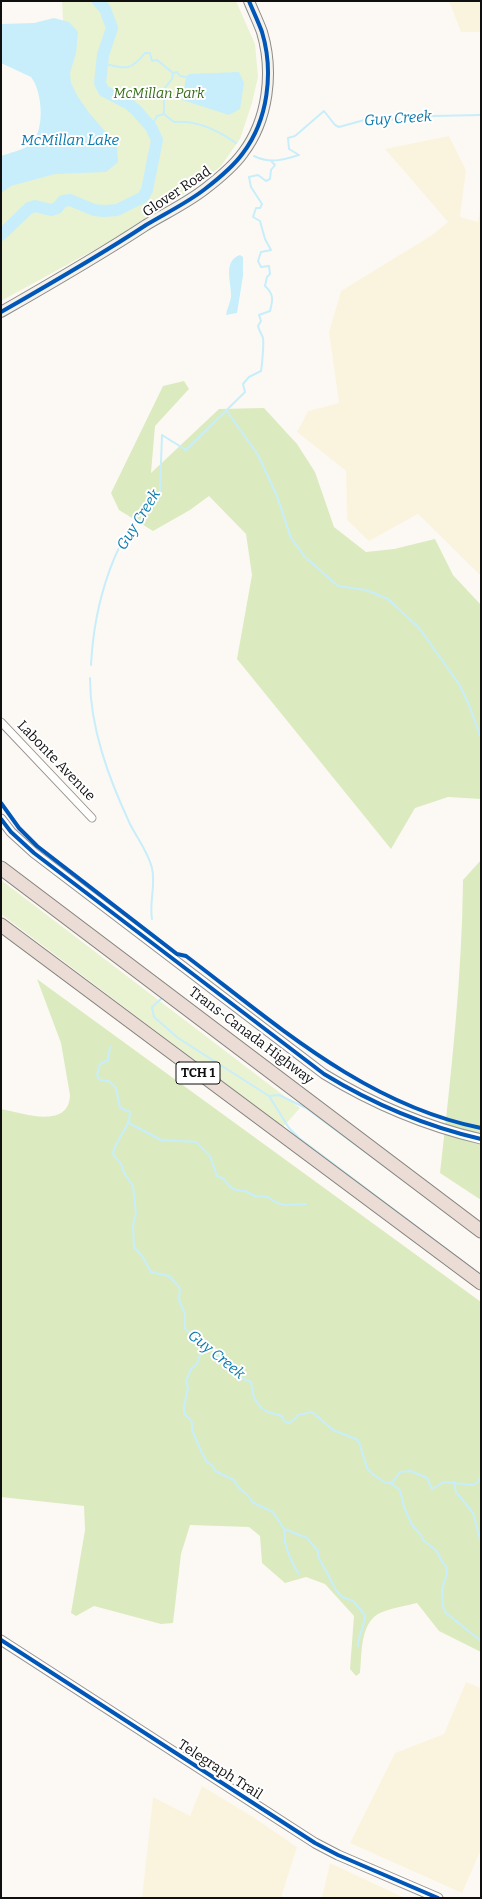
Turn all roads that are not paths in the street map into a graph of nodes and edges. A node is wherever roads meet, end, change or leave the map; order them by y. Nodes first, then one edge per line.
1 (249, 1) edge
2 (1, 312) edge
3 (1, 722) edge
4 (92, 818) dead end
5 (1, 819) edge
6 (1, 868) edge
7 (1, 925) edge
8 (481, 1139) edge
9 (481, 1231) edge
10 (481, 1283) edge
11 (1, 1640) edge
12 (438, 1898) edge

1 - 2 main road, Glover Road
3 - 4 street, Labonte Avenue
5 - 8 street
6 - 9 highway, Trans-Canada Highway
7 - 10 highway, TCH 1
11 - 12 street, Telegraph Trail

